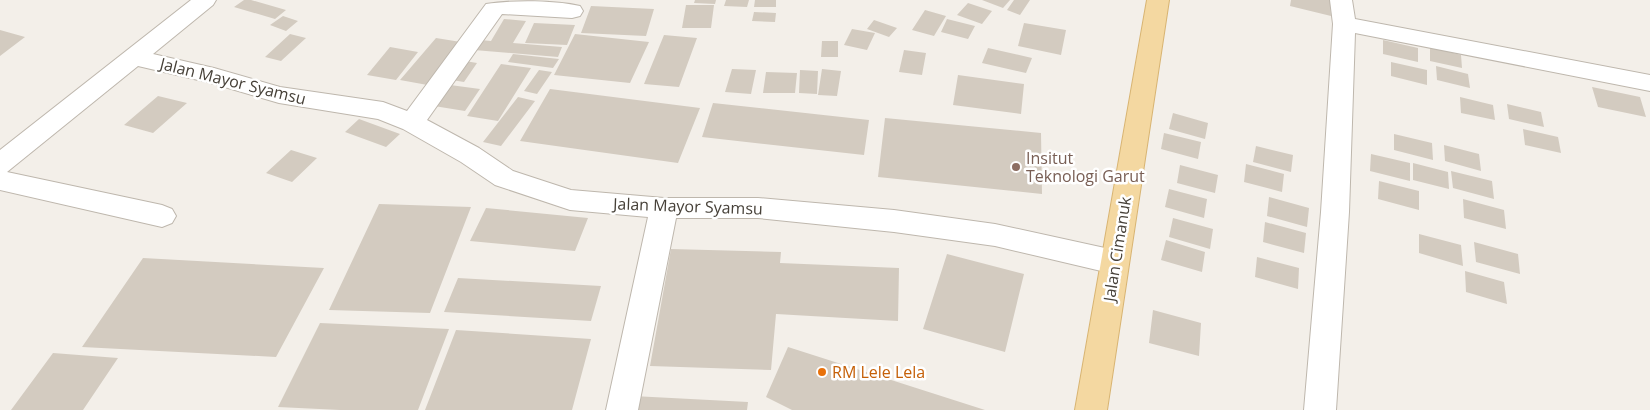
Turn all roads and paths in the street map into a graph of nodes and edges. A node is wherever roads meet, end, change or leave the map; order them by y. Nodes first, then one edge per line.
1 (204, 0) edge
2 (1158, 0) edge
3 (572, 11) dead end
4 (1343, 12) edge
5 (134, 57) junction
6 (1649, 83) edge
7 (412, 123) junction
8 (0, 164) edge
9 (0, 180) edge
10 (664, 208) junction
11 (162, 216) dead end
12 (1114, 262) junction
13 (622, 410) edge
14 (1091, 410) edge
15 (1320, 410) edge

1 - 5 street
2 - 12 main road, Jalan Cimanuk
3 - 7 street
4 - 6 street
4 - 15 street
5 - 7 street, Jalan Mayor Syamsu
5 - 8 street
7 - 10 street, Jalan Mayor Syamsu
9 - 11 street
10 - 12 street, Jalan Mayor Syamsu
10 - 13 street
12 - 14 main road, Jalan Cimanuk

